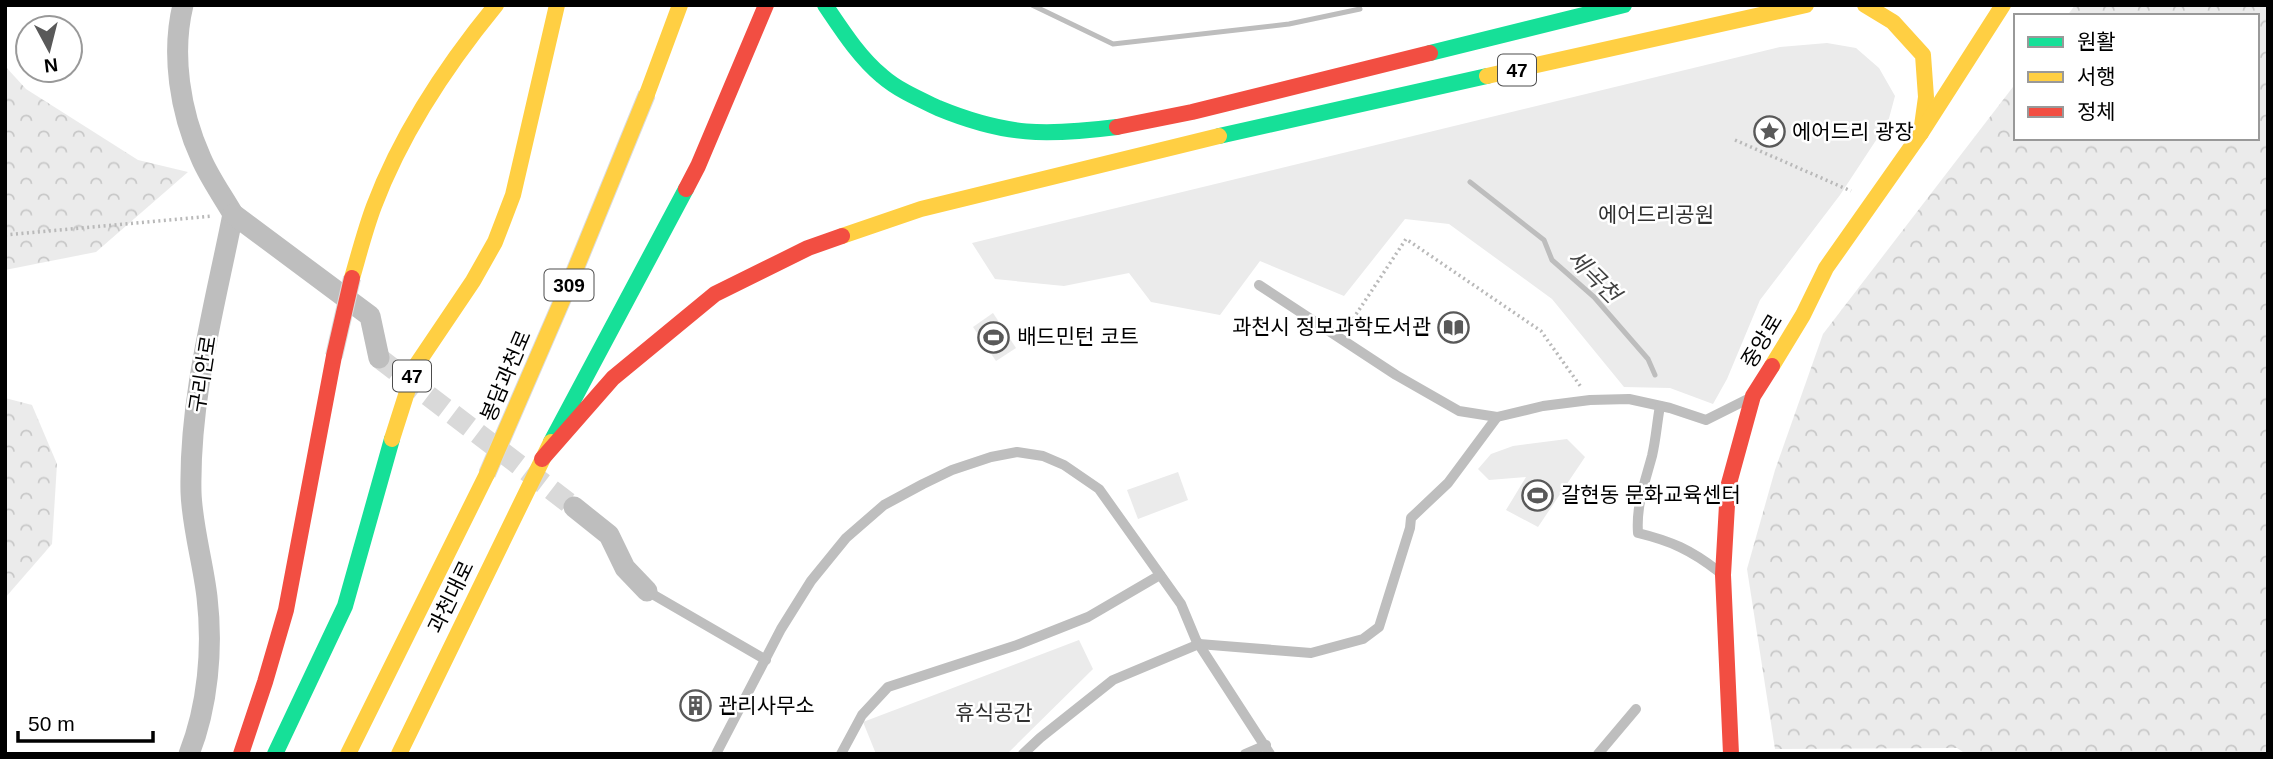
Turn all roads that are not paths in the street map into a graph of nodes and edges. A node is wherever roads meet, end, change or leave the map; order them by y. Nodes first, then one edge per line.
1 (183, 5) edge
2 (496, 5) edge
3 (556, 5) edge
4 (680, 5) edge
5 (766, 5) edge
6 (825, 5) edge
7 (1623, 5) edge
8 (1806, 5) edge
9 (1865, 5) edge
10 (2003, 5) edge
11 (1921, 133) junction
12 (233, 214) junction
13 (1259, 285) dead end
14 (379, 358) tunnel mouth
15 (1753, 396) junction
16 (1660, 406) junction
17 (1497, 416) junction
18 (542, 459) junction
19 (574, 507) tunnel mouth
20 (1160, 575) junction
21 (1723, 575) junction
22 (647, 591) joint
23 (1199, 644) junction
24 (766, 660) junction
25 (1636, 709) dead end
26 (1268, 749) edge
27 (189, 754) edge
28 (241, 754) edge
29 (275, 754) edge
30 (348, 754) edge
31 (398, 754) edge
32 (716, 754) edge
33 (841, 754) edge
34 (1023, 754) edge
35 (1245, 754) edge
36 (1598, 754) edge
37 (1731, 754) edge

1 - 12 street
2 - 28 main road, bridge
3 - 29 main road, 47
4 - 30 main road, 봉담과천로 / 309, bridge
5 - 18 main road, 47
6 - 7 main road
8 - 18 main road, 47
9 - 11 main road
10 - 11 main road, 중앙로
11 - 15 main road, 중앙로
12 - 14 street
12 - 27 street, 구리안로
13 - 17 lane
15 - 16 lane
15 - 21 main road, 중앙로
16 - 17 lane
16 - 21 lane
17 - 23 lane
18 - 31 main road, 과천대로 / 47
19 - 22 street
20 - 23 lane
20 - 24 lane
20 - 33 lane
21 - 37 main road, 중앙로
22 - 24 lane
23 - 26 lane
23 - 34 lane
24 - 32 lane
25 - 36 lane
26 - 35 lane

